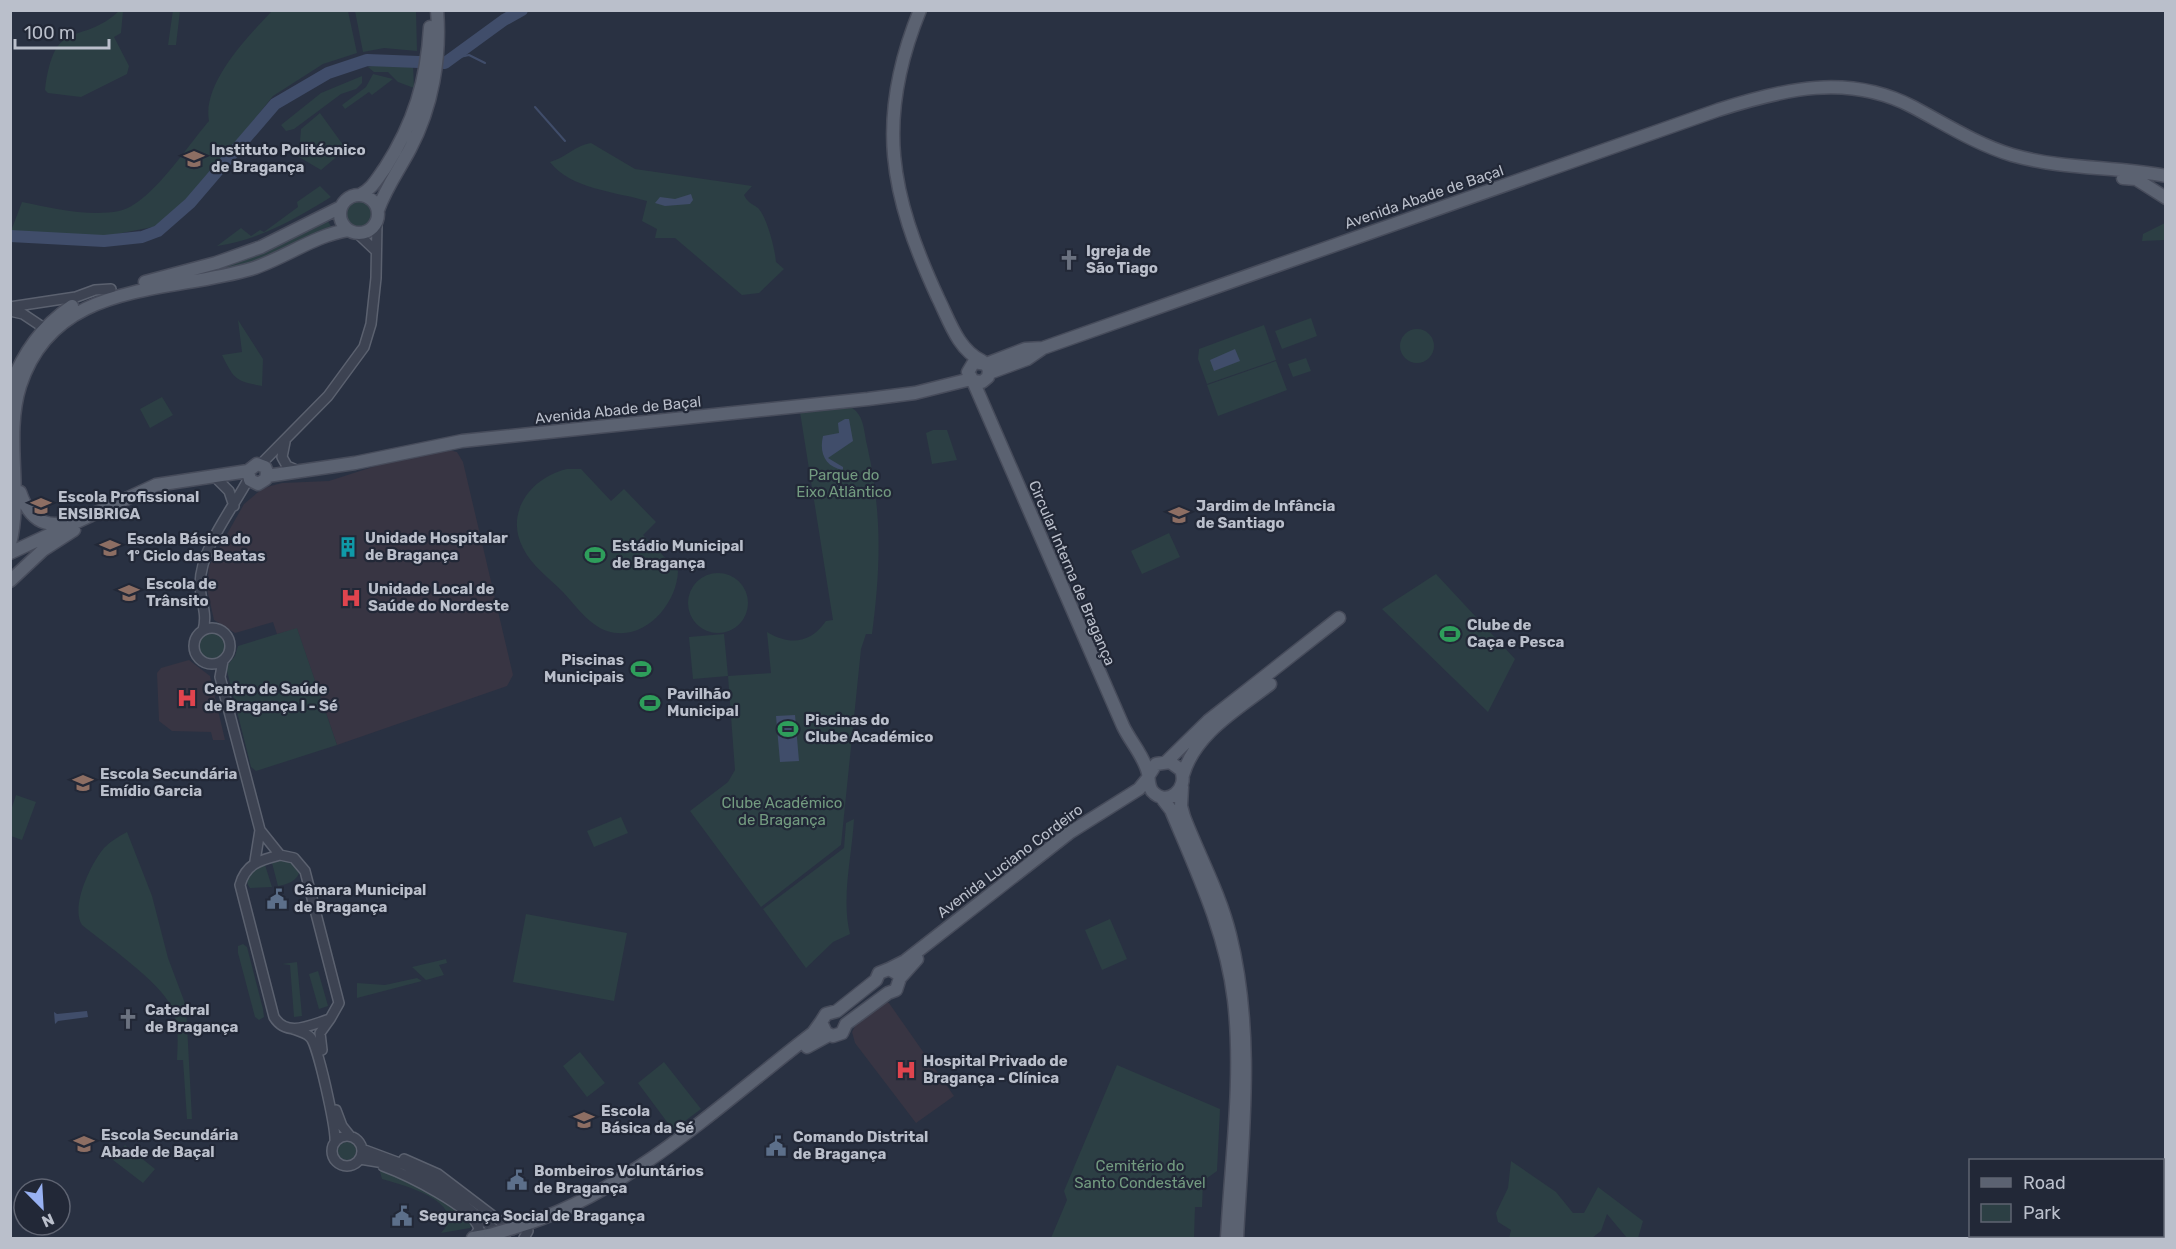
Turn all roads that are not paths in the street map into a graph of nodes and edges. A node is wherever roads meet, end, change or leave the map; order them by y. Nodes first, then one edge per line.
1 (428, 10) edge
2 (437, 10) edge
3 (918, 10) edge
4 (433, 49) junction
5 (429, 82) junction
6 (1818, 86) junction
7 (2166, 176) edge
8 (360, 195) junction
9 (2166, 198) edge
10 (341, 207) junction
11 (378, 216) junction
12 (353, 232) junction
13 (375, 250) junction
14 (111, 289) junction
15 (10, 309) edge
16 (43, 330) junction
17 (986, 369) junction
18 (971, 375) junction
19 (10, 387) edge
20 (285, 440) junction
21 (394, 452) junction
22 (294, 469) junction
23 (265, 470) junction
24 (15, 476) junction
25 (250, 477) junction
26 (216, 478) junction
27 (234, 506) junction
28 (104, 511) junction
29 (88, 516) junction
30 (10, 544) edge
31 (10, 555) edge
32 (10, 581) edge
33 (206, 614) junction
34 (1339, 618) dead end
35 (217, 628) junction
36 (203, 630) junction
37 (223, 661) junction
38 (210, 664) junction
39 (220, 677) junction
40 (1270, 684) dead end
41 (1164, 762) junction
42 (1148, 777) junction
43 (1182, 781) junction
44 (1160, 796) junction
45 (260, 830) junction
46 (280, 855) junction
47 (255, 861) junction
48 (889, 969) junction
49 (900, 978) junction
50 (330, 1019) junction
51 (821, 1022) junction
52 (293, 1029) junction
53 (829, 1035) junction
54 (350, 1136) junction
55 (335, 1142) junction
56 (379, 1154) junction
57 (360, 1157) junction
58 (521, 1231) edge
59 (474, 1238) edge
60 (499, 1238) edge
61 (1227, 1239) edge
62 (1237, 1239) edge

1 - 4 main road
2 - 4 main road
3 - 17 main road, Circular Interna de Bragança
3 - 18 main road, Circular Interna de Bragança
4 - 5 main road
5 - 8 main road
5 - 11 main road
6 - 7 main road, Avenida Abade de Baçal
6 - 9 main road, Avenida Abade de Baçal
6 - 17 main road, Avenida Abade de Baçal
8 - 10 main road
8 - 11 main road
10 - 12 main road
10 - 14 main road
11 - 12 main road
11 - 13 street
12 - 13 street
12 - 16 main road
13 - 20 street
14 - 15 street
14 - 16 main road
15 - 16 street
16 - 19 main road
16 - 24 main road
17 - 18 main road, Avenida Abade de Baçal
17 - 18 main road, Avenida Abade de Baçal
17 - 41 main road, Circular Interna de Bragança
18 - 21 main road, Avenida Abade de Baçal
18 - 42 main road, Circular Interna de Bragança
20 - 22 street
20 - 23 street
21 - 22 main road, Avenida Abade de Baçal
21 - 23 main road, Avenida Abade de Baçal
22 - 23 main road, Avenida Abade de Baçal
23 - 25 main road, Avenida Abade de Baçal
23 - 25 main road, Avenida Abade de Baçal
24 - 29 main road
24 - 30 main road
25 - 26 main road, Avenida Abade de Baçal
25 - 27 street
25 - 29 main road, Avenida Abade de Baçal
26 - 27 street
26 - 28 main road, Avenida Abade de Baçal
27 - 33 street
28 - 31 main road, Avenida Abade de Baçal
28 - 32 main road
29 - 31 main road, Avenida Abade de Baçal
33 - 35 street
33 - 36 street
34 - 41 main road
35 - 36 street
35 - 37 street
36 - 38 street
37 - 38 street
37 - 39 street
38 - 39 street
39 - 45 street
40 - 43 main road
41 - 42 main road
41 - 43 main road
42 - 44 main road
42 - 48 main road, Avenida Luciano Cordeiro
43 - 44 main road
43 - 62 main road
44 - 49 main road, Avenida Luciano Cordeiro
44 - 61 main road
45 - 46 street
45 - 47 street
46 - 47 street
46 - 50 street
47 - 52 street
48 - 49 main road
48 - 51 main road, Avenida Luciano Cordeiro
49 - 53 main road, Avenida Luciano Cordeiro
50 - 52 street
50 - 54 street
51 - 53 main road
51 - 58 main road, Avenida Luciano Cordeiro
52 - 55 street
53 - 58 main road
54 - 55 street
54 - 57 street
55 - 57 street
56 - 57 street
56 - 58 street
56 - 60 street
57 - 59 street
57 - 60 street
58 - 60 main road, bridge
59 - 60 main road

